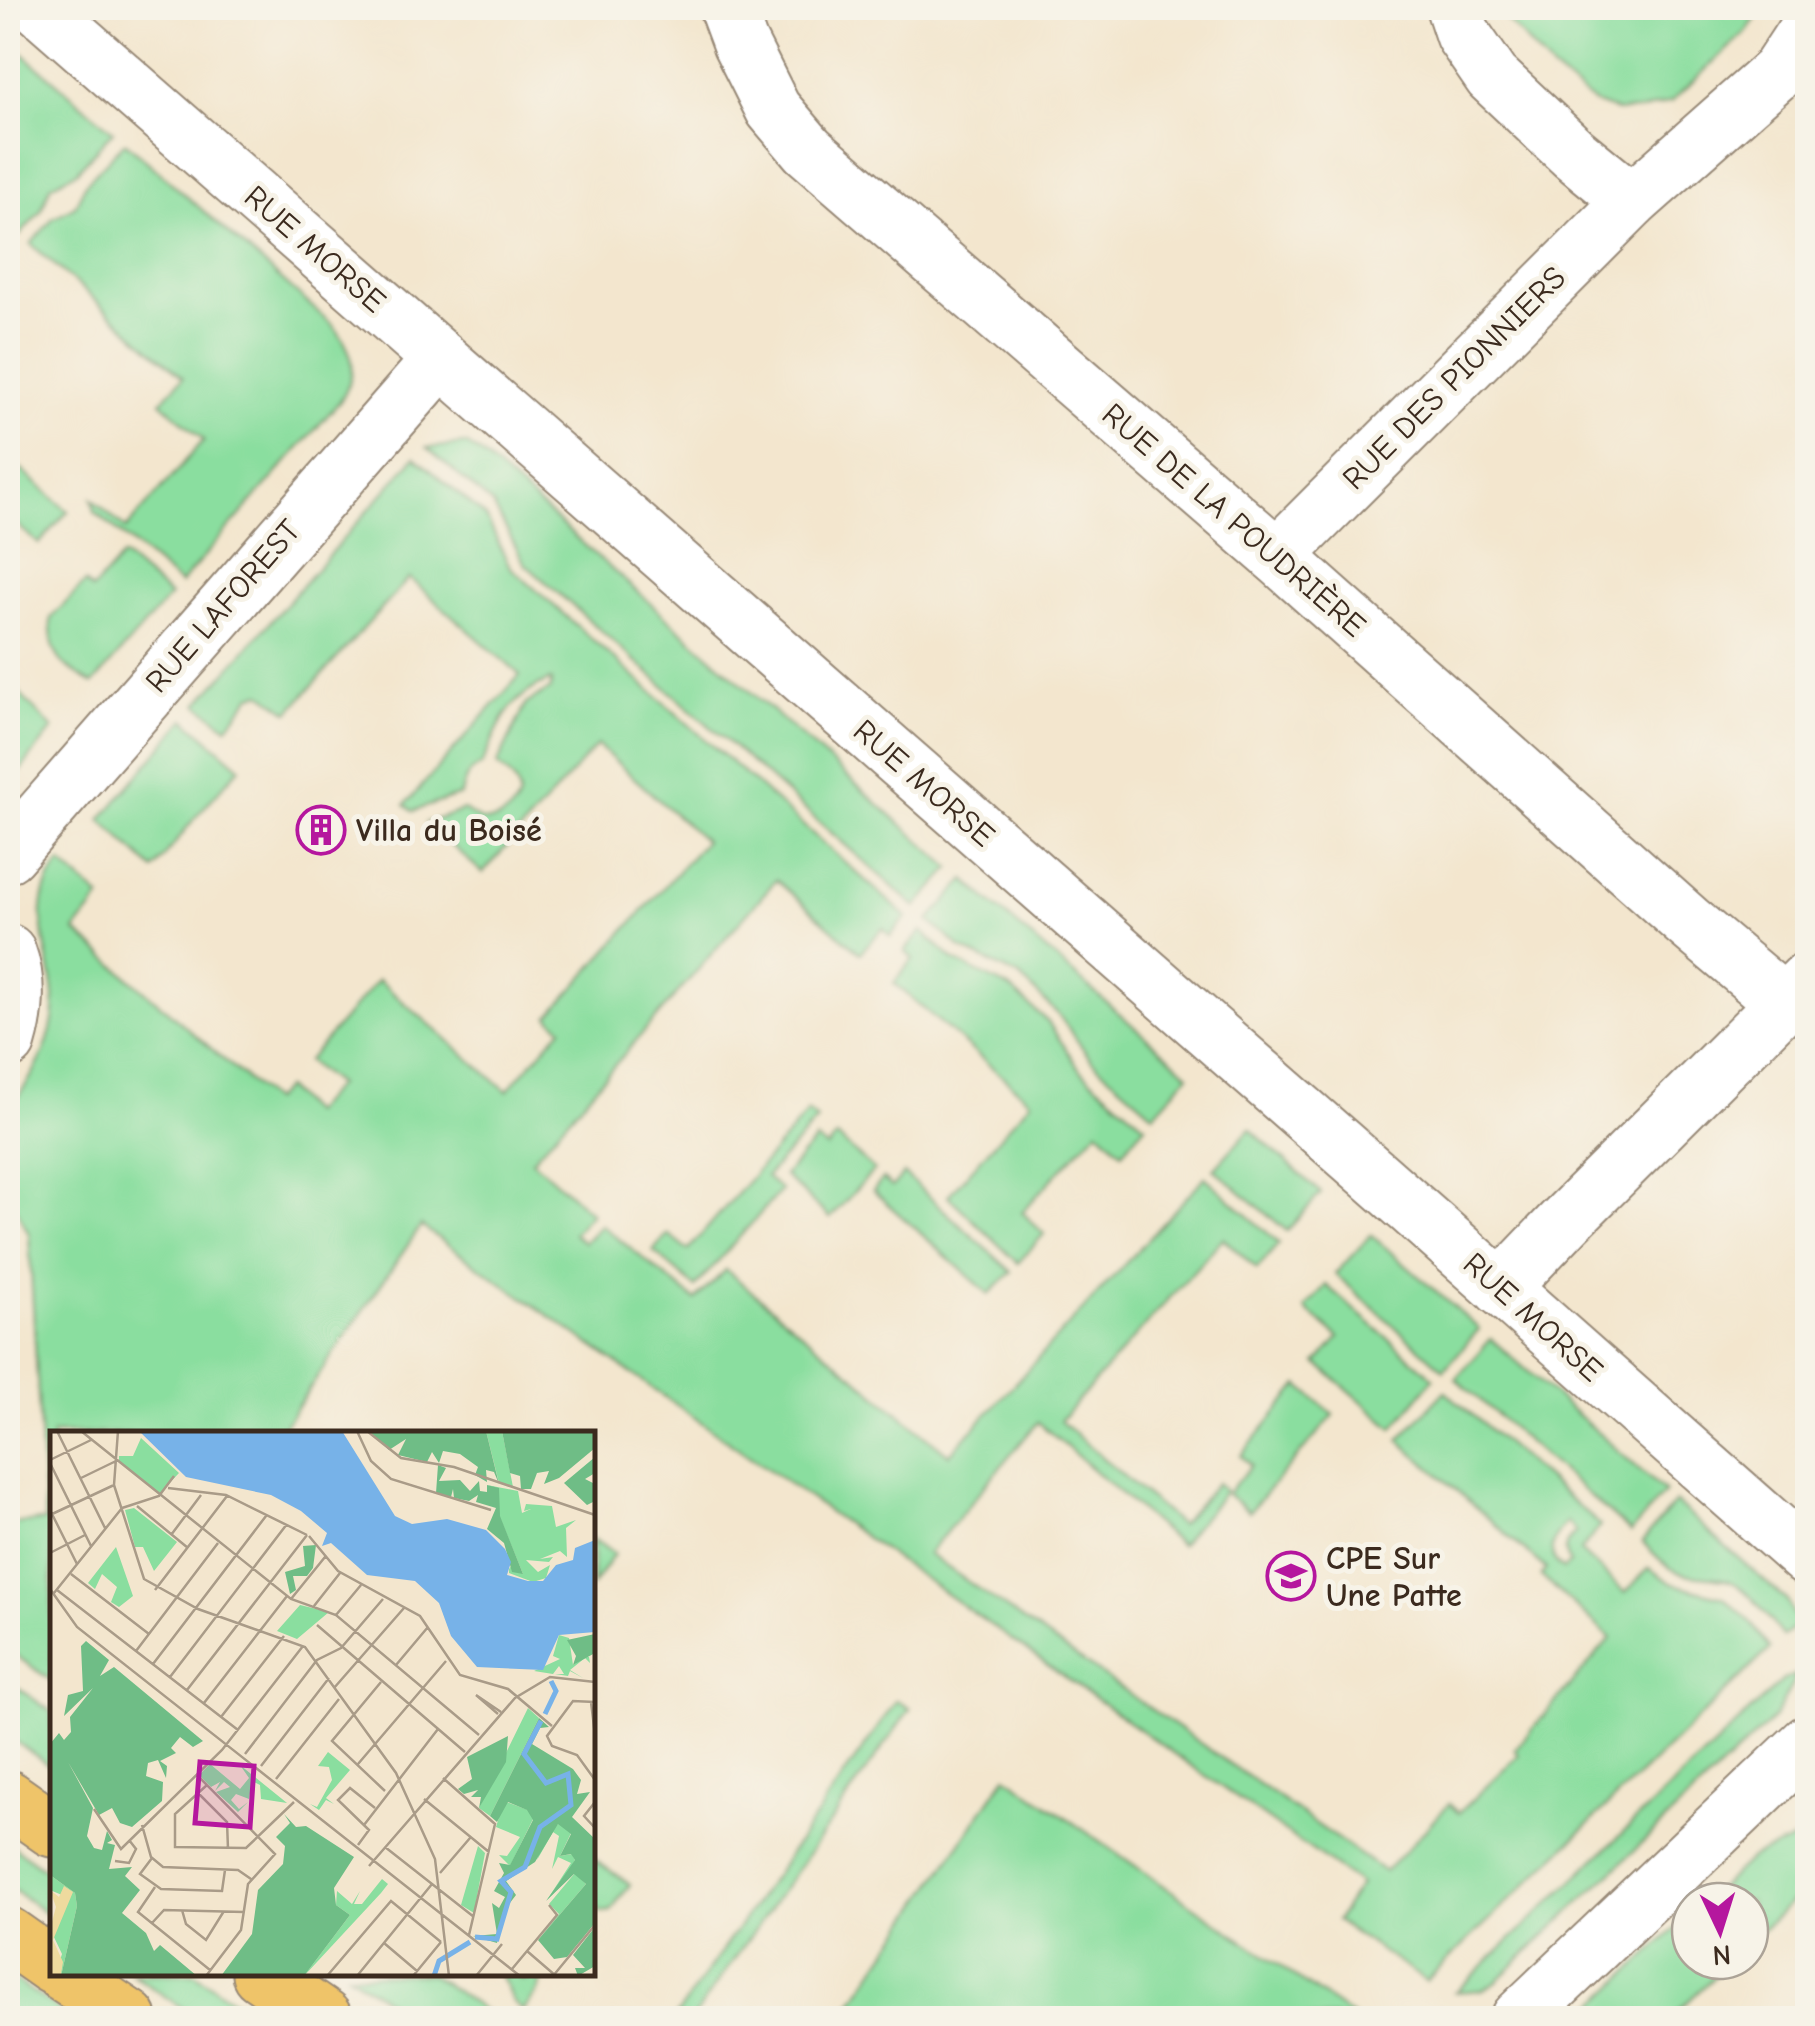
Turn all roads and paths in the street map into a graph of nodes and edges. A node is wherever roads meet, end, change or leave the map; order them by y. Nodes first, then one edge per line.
1 (40, 8) edge
2 (727, 8) edge
3 (1454, 8) edge
4 (1808, 26) edge
5 (1632, 201) junction
6 (441, 359) junction
7 (1276, 556) junction
8 (8, 854) edge
9 (8, 952) edge
10 (1795, 991) edge
11 (8, 1040) edge
12 (1501, 1288) junction
13 (1808, 1559) edge
14 (1808, 1743) edge
15 (8, 1798) edge
16 (50, 1828) edge
17 (8, 1935) edge
18 (50, 1965) edge
19 (66, 1976) edge
20 (263, 1976) edge
21 (128, 2018) edge
22 (324, 2018) edge
23 (1520, 2018) edge

1 - 6 street, RUE MORSE
2 - 7 street, RUE DE LA POUDRIÈRE
3 - 5 street
4 - 5 street, RUE DES PIONNIERS
5 - 7 street, RUE DES PIONNIERS
6 - 8 street, RUE LAFOREST
6 - 12 street, RUE MORSE
7 - 10 street, RUE DE LA POUDRIÈRE
9 - 11 street
10 - 12 street
12 - 13 street, RUE MORSE
14 - 23 street
15 - 16 main road
17 - 18 main road
19 - 21 main road
20 - 22 main road

